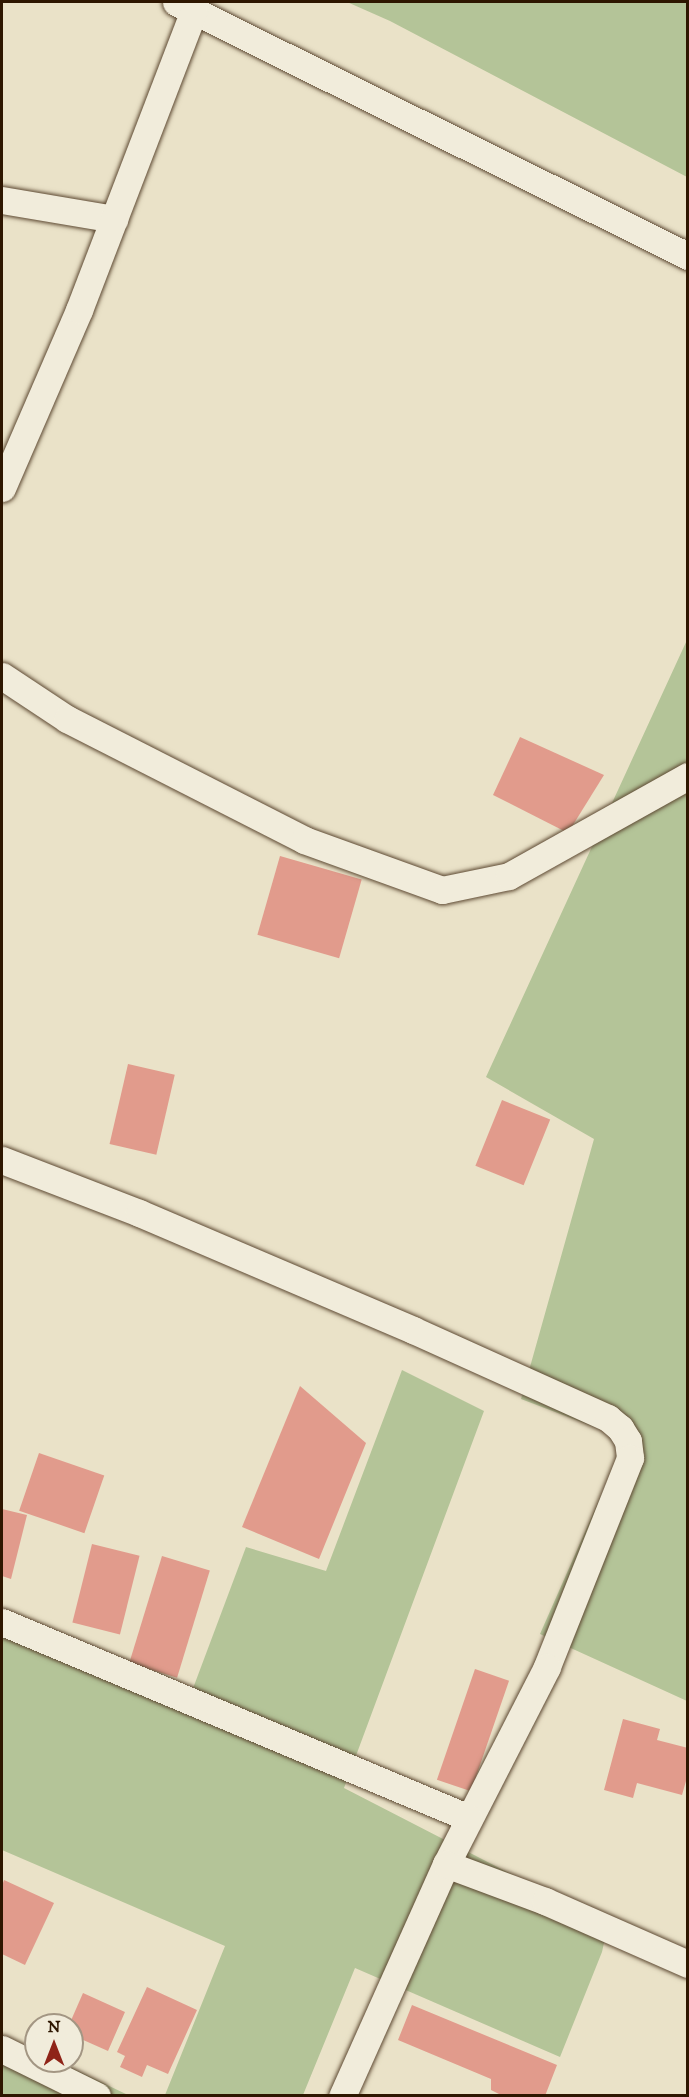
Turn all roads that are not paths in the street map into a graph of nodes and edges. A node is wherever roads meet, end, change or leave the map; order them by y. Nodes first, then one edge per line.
1 (185, 6) edge
2 (2, 200) edge
3 (114, 219) junction
4 (687, 256) edge
5 (2, 488) edge
6 (2, 676) edge
7 (687, 776) edge
8 (2, 1160) edge
9 (2, 1622) edge
10 (469, 1818) junction
11 (446, 1864) junction
12 (687, 1964) edge
13 (2, 2049) edge
14 (97, 2096) edge
15 (342, 2096) edge

1 - 3 street
1 - 4 street
2 - 3 street
3 - 5 street
6 - 7 street
8 - 10 street
9 - 10 street
10 - 11 street
11 - 12 street
11 - 15 street
13 - 14 street

